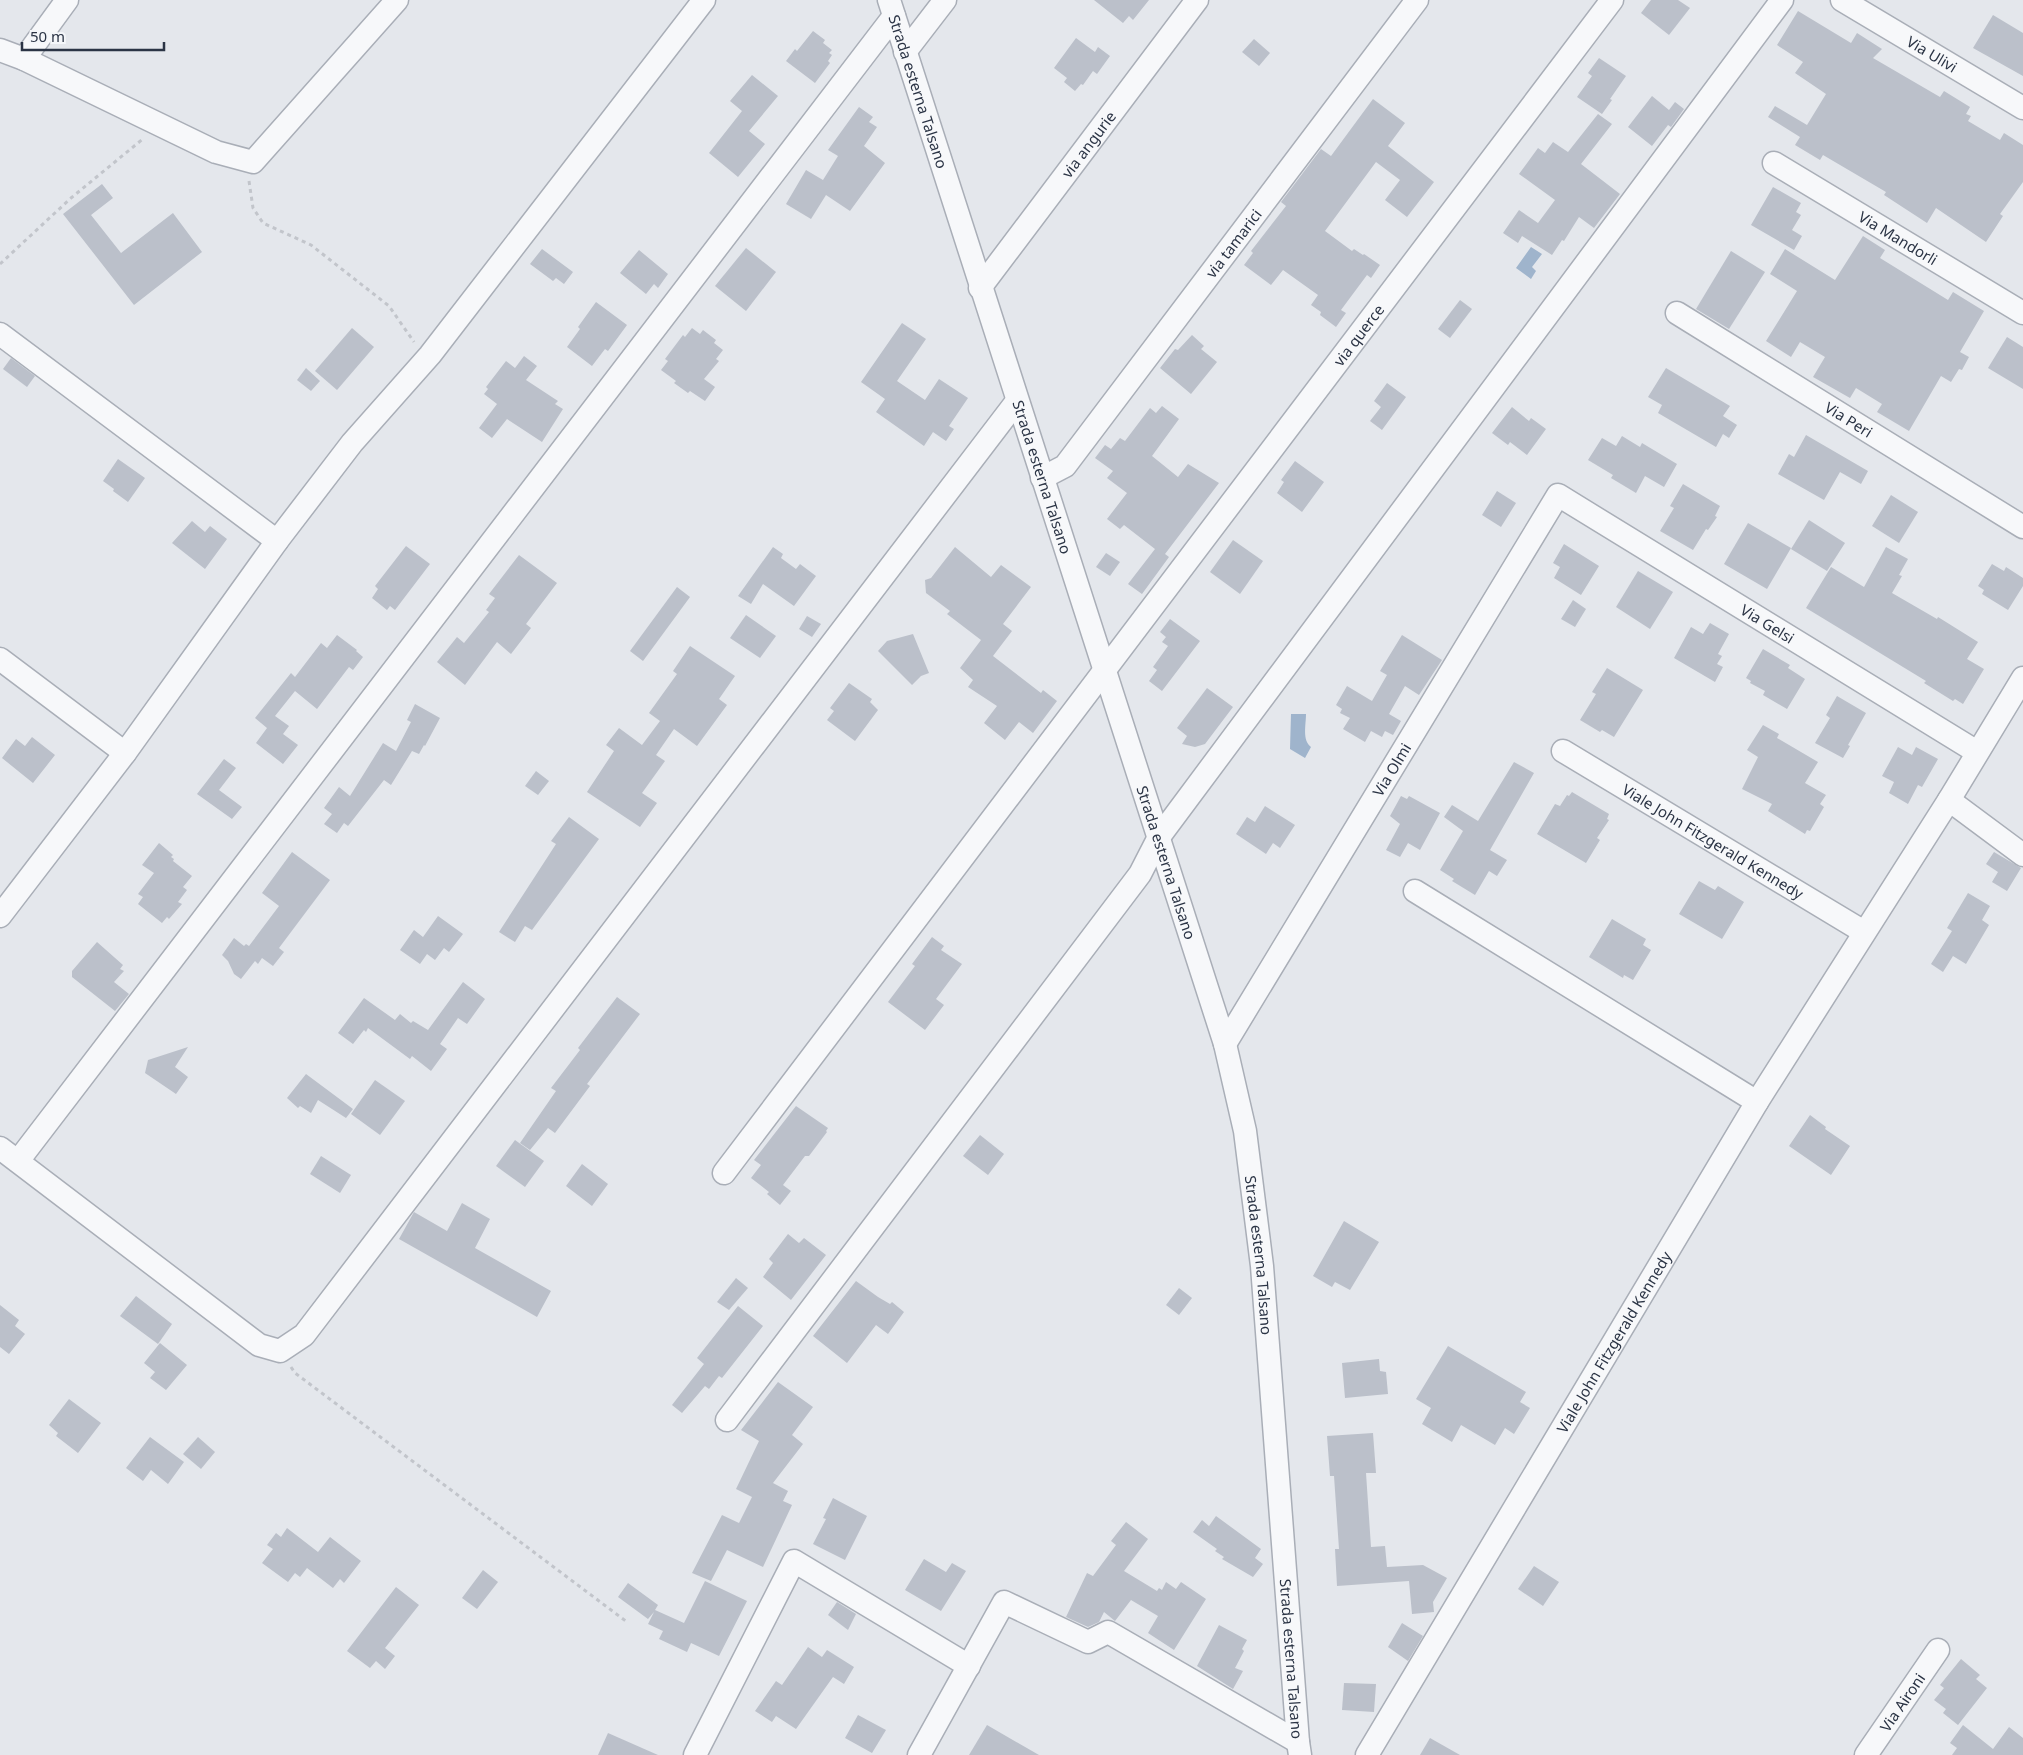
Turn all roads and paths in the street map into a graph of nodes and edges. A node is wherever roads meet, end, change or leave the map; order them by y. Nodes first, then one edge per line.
1 (67, 0) edge
2 (398, 0) edge
3 (704, 0) edge
4 (945, 0) edge
5 (1197, 0) edge
6 (1417, 0) edge
7 (1612, 0) edge
8 (1782, 0) edge
9 (1842, 0) edge
10 (892, 8) edge
11 (0, 50) edge
12 (905, 52) junction
13 (24, 59) junction
14 (2023, 108) edge
15 (160, 125) junction
16 (253, 162) junction
17 (1774, 163) dead end
18 (0, 264) edge
19 (980, 288) junction
20 (1677, 313) dead end
21 (2023, 313) edge
22 (0, 334) edge
23 (430, 355) junction
24 (1017, 401) junction
25 (1042, 478) junction
26 (1558, 495) joint
27 (2023, 527) edge
28 (277, 541) junction
29 (0, 659) edge
30 (1104, 670) junction
31 (2023, 678) edge
32 (1563, 751) dead end
33 (1978, 752) junction
34 (125, 753) junction
35 (1949, 800) junction
36 (1159, 837) junction
37 (2023, 855) edge
38 (1415, 891) dead end
39 (0, 916) edge
40 (1864, 932) junction
41 (1225, 1044) junction
42 (1757, 1102) junction
43 (0, 1148) edge
44 (18, 1161) junction
45 (724, 1173) dead end
46 (280, 1351) junction
47 (727, 1420) dead end
48 (627, 1622) dead end
49 (1938, 1650) dead end
50 (968, 1666) junction
51 (1299, 1748) edge
52 (695, 1755) edge
53 (919, 1755) edge
54 (1368, 1755) edge
55 (1866, 1755) edge

1 - 13 street
2 - 16 street
3 - 23 street
4 - 12 street
5 - 19 street, via angurie
6 - 25 street, via tamarici
7 - 30 street, via querce
8 - 36 street
9 - 14 street, Via Ulivi
10 - 12 street, Strada esterna Talsano
10 - 44 street
11 - 13 street
12 - 19 street, Strada esterna Talsano
13 - 15 street
15 - 16 street
15 - 18 path
16 - 23 path
17 - 21 street, Via Mandorli
19 - 24 street, Strada esterna Talsano
20 - 27 street, Via Peri
22 - 28 street
23 - 28 street
24 - 25 street, Strada esterna Talsano
24 - 46 street
25 - 30 street, Strada esterna Talsano
26 - 33 street, Via Gelsi
26 - 41 street, Via Olmi
28 - 34 street
29 - 34 street
30 - 36 street, Strada esterna Talsano
30 - 45 street, via querce
31 - 33 street, Viale John Fitzgerald Kennedy
32 - 40 street, Viale John Fitzgerald Kennedy
33 - 35 street, Viale John Fitzgerald Kennedy
34 - 39 street
35 - 37 street
35 - 40 street, Viale John Fitzgerald Kennedy
36 - 41 street, Strada esterna Talsano
36 - 47 street
38 - 42 street
40 - 42 street, Viale John Fitzgerald Kennedy
41 - 51 street, Strada esterna Talsano
42 - 54 street, Viale John Fitzgerald Kennedy
43 - 44 street
44 - 46 street
46 - 48 path
49 - 55 street, Via Aironi
50 - 51 street
50 - 52 street
50 - 53 street

